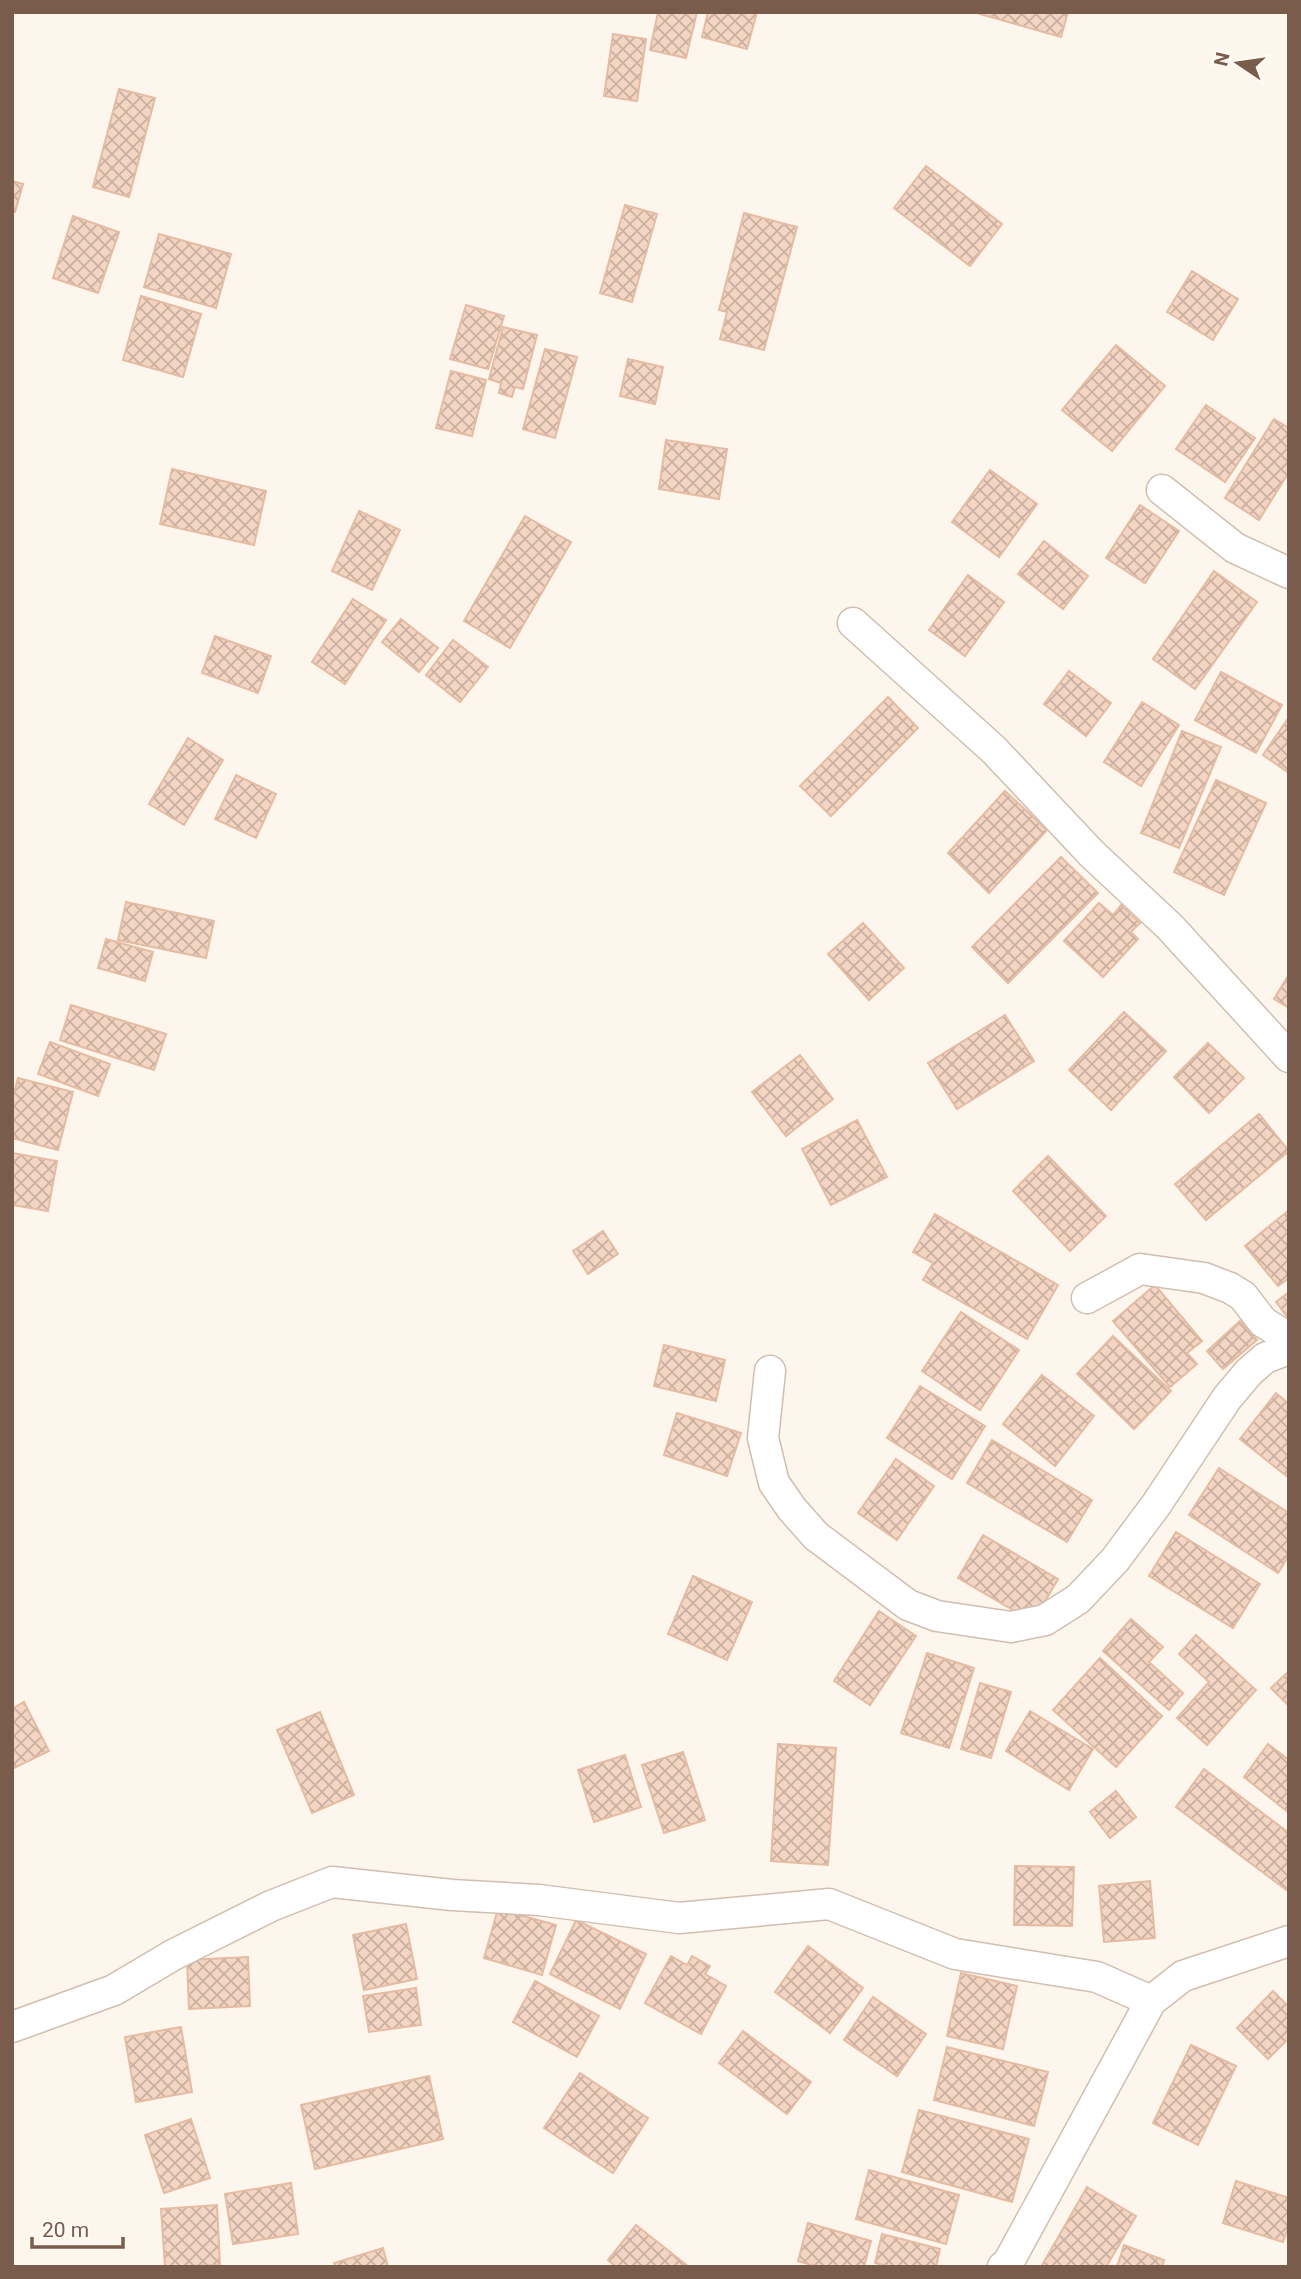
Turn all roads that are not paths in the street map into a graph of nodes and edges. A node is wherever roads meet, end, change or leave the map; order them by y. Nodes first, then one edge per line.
1 (1162, 490) dead end
2 (1289, 573) edge
3 (853, 623) dead end
4 (1289, 1058) edge
5 (1087, 1298) dead end
6 (1289, 1338) edge
7 (1289, 1349) edge
8 (770, 1371) dead end
9 (1289, 1941) edge
10 (1151, 2001) junction
11 (12, 2027) edge
12 (1003, 2267) edge

1 - 2 street
3 - 4 street
5 - 6 street
7 - 8 street
9 - 10 street
10 - 11 street
10 - 12 street

